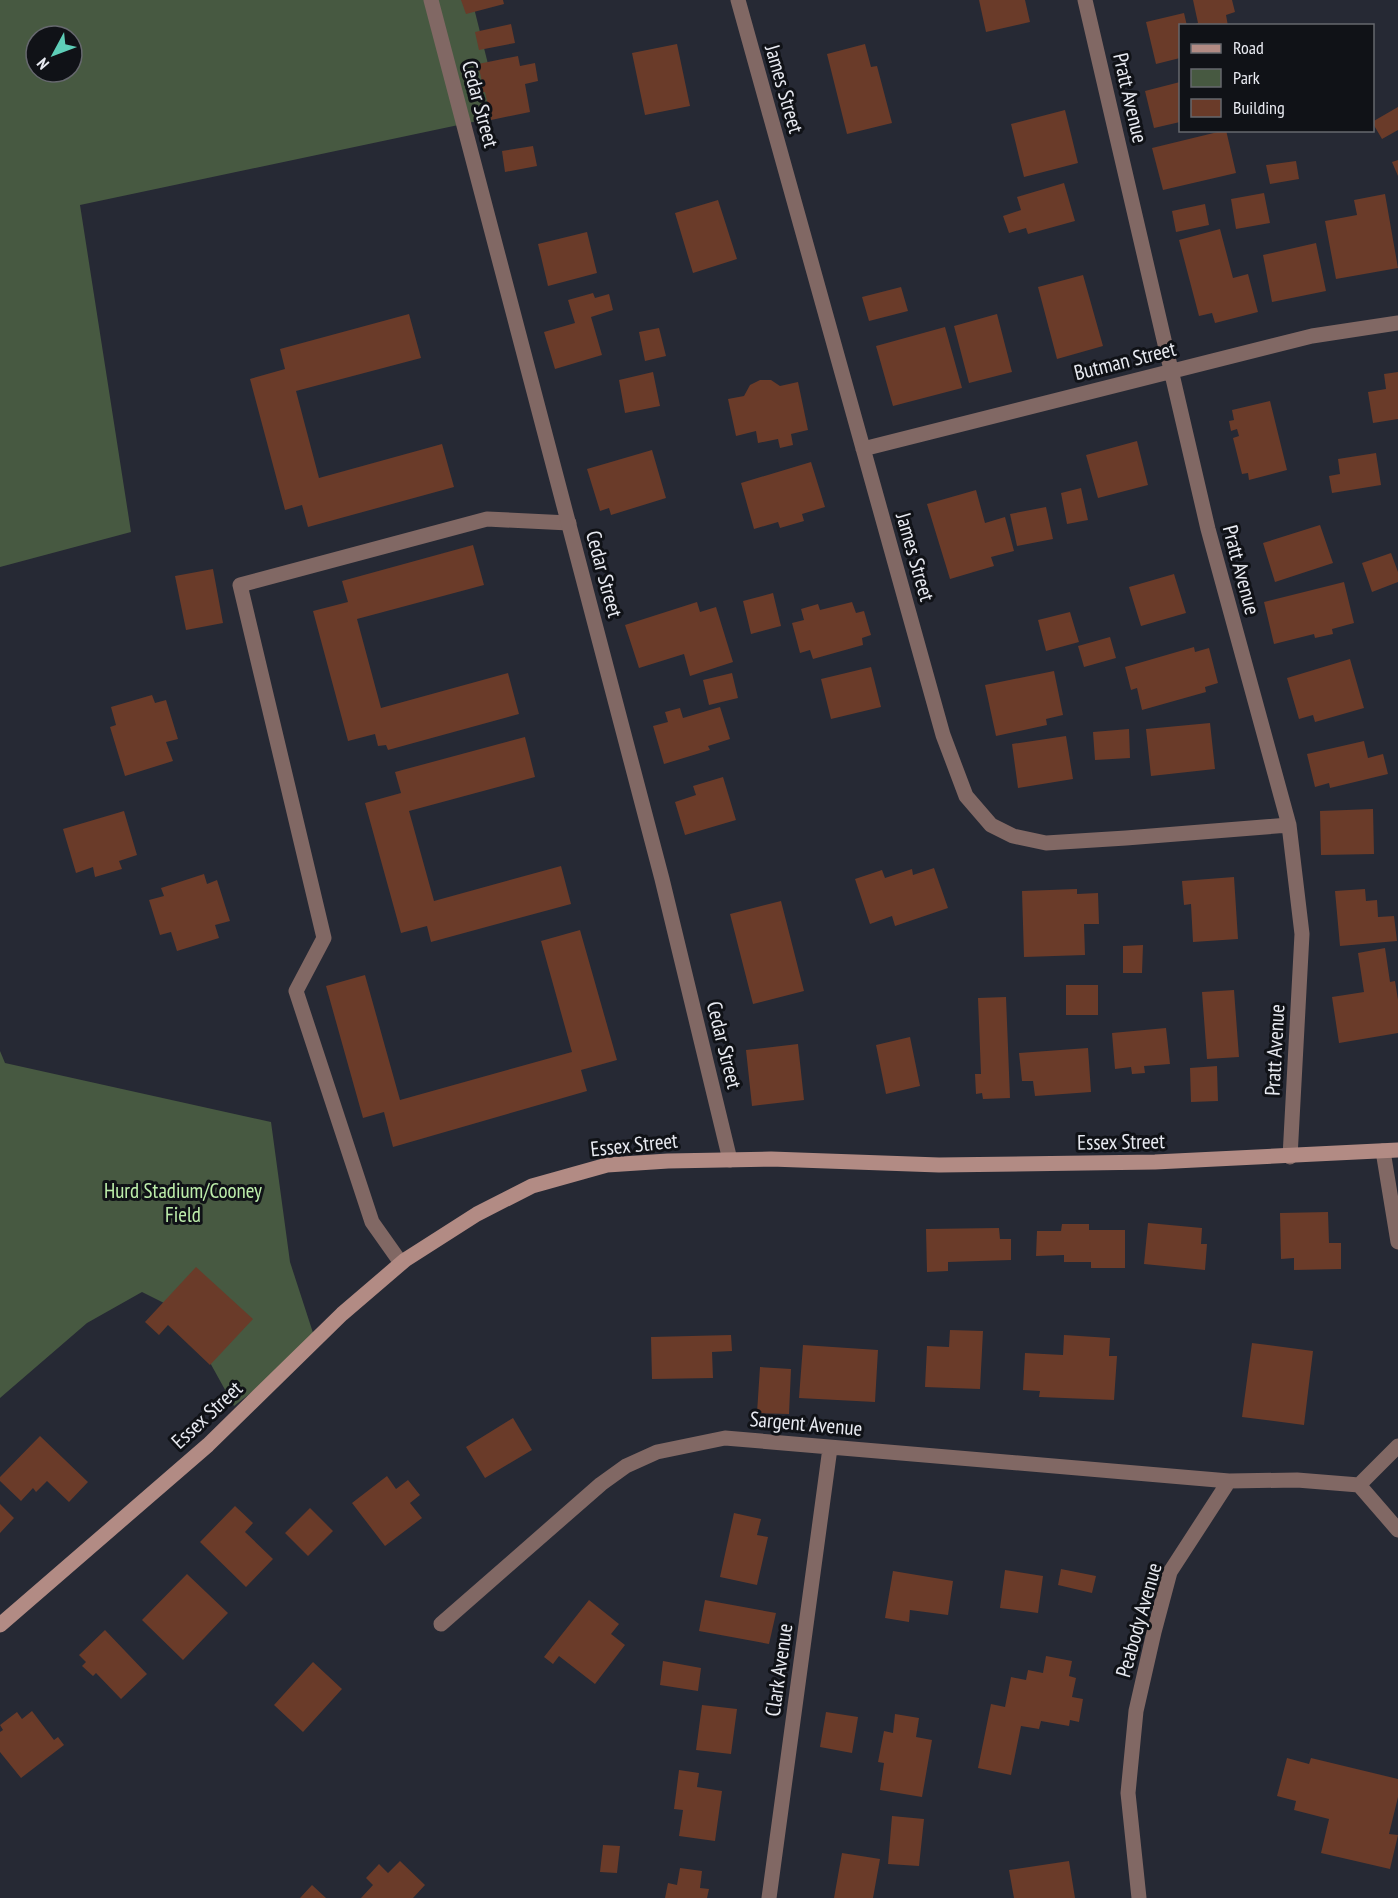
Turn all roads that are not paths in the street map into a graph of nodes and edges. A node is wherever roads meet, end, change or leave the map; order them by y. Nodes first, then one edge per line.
1 (431, 0) edge
2 (738, 0) edge
3 (1085, 0) edge
4 (1398, 323) edge
5 (1171, 371) junction
6 (863, 449) junction
7 (568, 522) junction
8 (1289, 825) junction
9 (1390, 1151) edge
10 (1290, 1157) junction
11 (730, 1160) junction
12 (1398, 1242) edge
13 (401, 1263) junction
14 (1398, 1446) edge
15 (830, 1448) junction
16 (1229, 1481) junction
17 (1359, 1485) junction
18 (1398, 1530) edge
19 (0, 1624) edge
20 (441, 1624) dead end
21 (769, 1898) edge
22 (1139, 1898) edge

1 - 7 street, Cedar Street
2 - 6 street, James Street
3 - 5 street, Pratt Avenue
4 - 5 street, Butman Street
5 - 6 street, Butman Street
5 - 8 street, Pratt Avenue
6 - 8 street, James Street
7 - 11 street, Cedar Street
7 - 13 street
8 - 10 street, Pratt Avenue
9 - 10 main road, Essex Street
9 - 12 street
10 - 11 main road, Essex Street
11 - 13 main road, Essex Street
13 - 19 main road, Essex Street
14 - 17 street
15 - 16 street, Sargent Avenue
15 - 20 street, Sargent Avenue
15 - 21 street, Clark Avenue
16 - 17 street
16 - 22 street, Peabody Avenue
17 - 18 street

